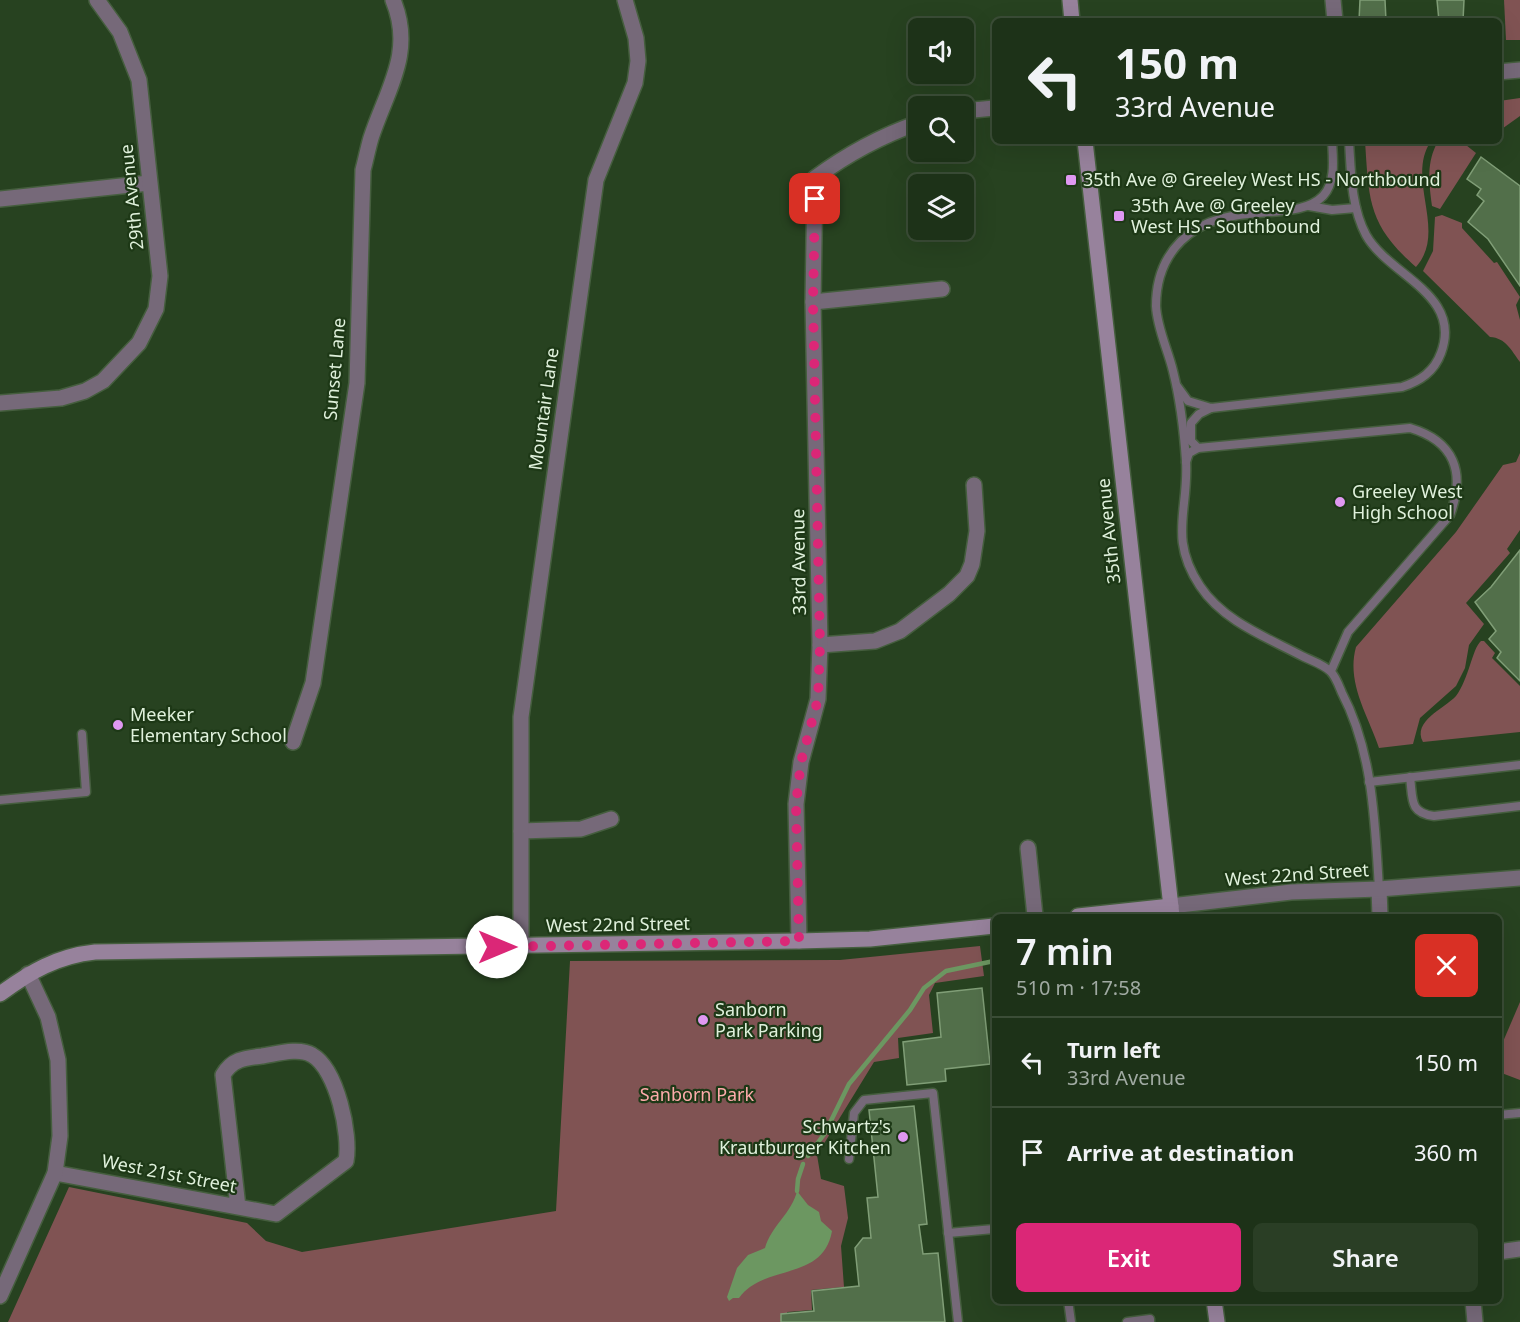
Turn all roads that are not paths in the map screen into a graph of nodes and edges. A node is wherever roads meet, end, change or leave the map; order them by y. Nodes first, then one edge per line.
1 (98, 0) edge
2 (393, 0) edge
3 (625, 0) edge
4 (1070, 0) edge
5 (1333, 0) edge
6 (1072, 18) edge
7 (1335, 18) edge
8 (1520, 70) edge
9 (1502, 72) edge
10 (992, 108) edge
11 (974, 110) edge
12 (908, 127) edge
13 (1085, 144) edge
14 (1332, 144) edge
15 (1349, 144) edge
16 (149, 183) junction
17 (0, 199) edge
18 (1309, 206) junction
19 (1356, 208) junction
20 (942, 290) dead end
21 (813, 302) junction
22 (1176, 385) junction
23 (0, 403) edge
24 (1211, 408) junction
25 (1198, 448) junction
26 (1186, 462) junction
27 (974, 485) dead end
28 (820, 645) junction
29 (1331, 671) junction
30 (82, 734) dead end
31 (293, 742) dead end
32 (1520, 765) edge
33 (1410, 777) junction
34 (1369, 782) junction
35 (0, 800) edge
36 (1520, 806) edge
37 (611, 819) dead end
38 (520, 831) junction
39 (1028, 848) dead end
40 (1520, 878) edge
41 (1379, 889) junction
42 (1171, 911) edge
43 (1035, 914) edge
44 (1115, 914) edge
45 (1380, 914) edge
46 (992, 926) edge
47 (799, 941) junction
48 (521, 947) junction
49 (28, 974) junction
50 (0, 994) edge
51 (1520, 1113) edge
52 (1502, 1115) edge
53 (849, 1159) dead end
54 (55, 1173) junction
55 (238, 1207) junction
56 (992, 1229) edge
57 (948, 1233) junction
58 (1520, 1249) edge
59 (1502, 1251) edge
60 (0, 1296) edge
61 (1069, 1304) edge
62 (1215, 1304) edge
63 (1473, 1304) edge
64 (958, 1322) edge
65 (1071, 1322) edge
66 (1127, 1322) edge
67 (1150, 1322) edge
68 (1217, 1322) edge
69 (1475, 1322) edge

1 - 16 street, 29th Avenue
2 - 31 street, Sunset Lane
3 - 38 street, Mountair Lane
4 - 6 street
5 - 7 street
8 - 9 street
10 - 11 street
12 - 21 street, 33rd Avenue
13 - 42 street, 35th Avenue
14 - 18 lane
15 - 19 lane
16 - 17 street
16 - 23 street, 29th Avenue
18 - 19 lane
18 - 22 lane
19 - 24 lane
20 - 21 street
21 - 28 street, 33rd Avenue
22 - 24 lane
22 - 26 lane
24 - 25 lane
25 - 26 lane
25 - 29 lane
26 - 29 lane
27 - 28 street
28 - 47 street, 33rd Avenue
29 - 34 lane
30 - 35 lane
32 - 33 lane
33 - 34 lane
33 - 36 lane
34 - 41 lane
37 - 38 street
38 - 48 street, Mountair Lane
39 - 43 street
40 - 41 street, West 22nd Street
41 - 42 street, West 22nd Street
41 - 45 street
42 - 44 street, West 22nd Street
46 - 47 street, West 22nd Street
47 - 48 street, West 22nd Street
48 - 49 street, West 22nd Street
49 - 50 street, West 22nd Street
49 - 54 street
51 - 52 lane
53 - 57 lane
54 - 55 street, West 21st Street
54 - 60 street
55 - 55 street, West 21st Street
56 - 57 lane
57 - 64 lane
58 - 59 street
61 - 65 lane
62 - 68 street
63 - 69 street
66 - 67 lane

